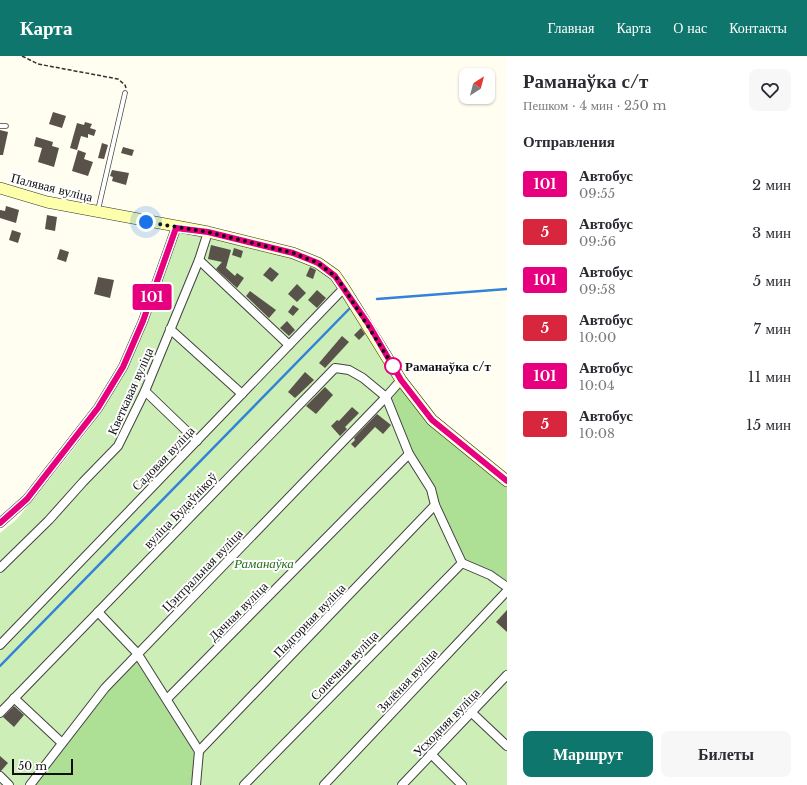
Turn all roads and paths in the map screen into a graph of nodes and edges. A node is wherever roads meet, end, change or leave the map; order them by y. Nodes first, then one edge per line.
1 (22, 56) edge
2 (125, 93) joint
3 (0, 126) edge
4 (6, 126) dead end
5 (0, 188) edge
6 (98, 212) junction
7 (176, 228) junction
8 (208, 232) junction
9 (199, 260) junction
10 (344, 288) junction
11 (170, 329) junction
12 (289, 346) junction
13 (401, 380) junction
14 (145, 391) junction
15 (242, 394) junction
16 (386, 398) junction
17 (197, 441) junction
18 (409, 454) junction
19 (507, 481) edge
20 (435, 505) junction
21 (0, 523) edge
22 (462, 563) junction
23 (0, 568) edge
24 (507, 587) edge
25 (507, 591) edge
26 (98, 612) junction
27 (0, 645) edge
28 (137, 653) junction
29 (507, 675) edge
30 (14, 698) junction
31 (167, 699) junction
32 (471, 712) junction
33 (0, 713) edge
34 (62, 743) junction
35 (507, 746) edge
36 (199, 751) junction
37 (431, 754) junction
38 (0, 776) edge
39 (9, 785) edge
40 (30, 785) edge
41 (196, 785) edge
42 (244, 785) edge
43 (324, 785) edge
44 (402, 785) edge
45 (462, 785) edge

1 - 2 path
2 - 6 lane
3 - 4 lane
5 - 6 main road, Палявая вуліца
6 - 7 main road, Палявая вуліца
7 - 8 main road, Палявая вуліца
7 - 21 street
8 - 9 street, Кветкавая вуліца
8 - 10 main road, Палявая вуліца
9 - 11 street, Кветкавая вуліца
9 - 12 street
10 - 12 street, Садовая вуліца
10 - 13 main road, Палявая вуліца
11 - 14 street, Кветкавая вуліца
11 - 15 street
12 - 15 street, Садовая вуліца
13 - 16 street, Цэнтральная вуліца
13 - 19 main road, Палявая вуліца
14 - 17 street
14 - 23 street, Кветкавая вуліца
15 - 17 street, Садовая вуліца
16 - 18 street
16 - 26 street, вуліца Будаўнікоў
16 - 28 street, Цэнтральная вуліца
17 - 27 street, Садовая вуліца
18 - 20 street
18 - 31 street, Дачная вуліца
20 - 22 street
20 - 36 street, Падгорная вуліца
22 - 24 street
22 - 42 street, Сонечная вуліца
25 - 43 street, Зялёная вуліца
26 - 28 street
26 - 30 street, вуліца Будаўнікоў
28 - 31 street
28 - 34 street, Цэнтральная вуліца
29 - 32 street, Усходняя вуліца
30 - 33 street, вуліца Будаўнікоў
30 - 34 street
31 - 36 street
32 - 35 street
32 - 37 street, Усходняя вуліца
34 - 40 street, Цэнтральная вуліца
36 - 41 street
37 - 44 street, Усходняя вуліца
37 - 45 street
38 - 39 street

